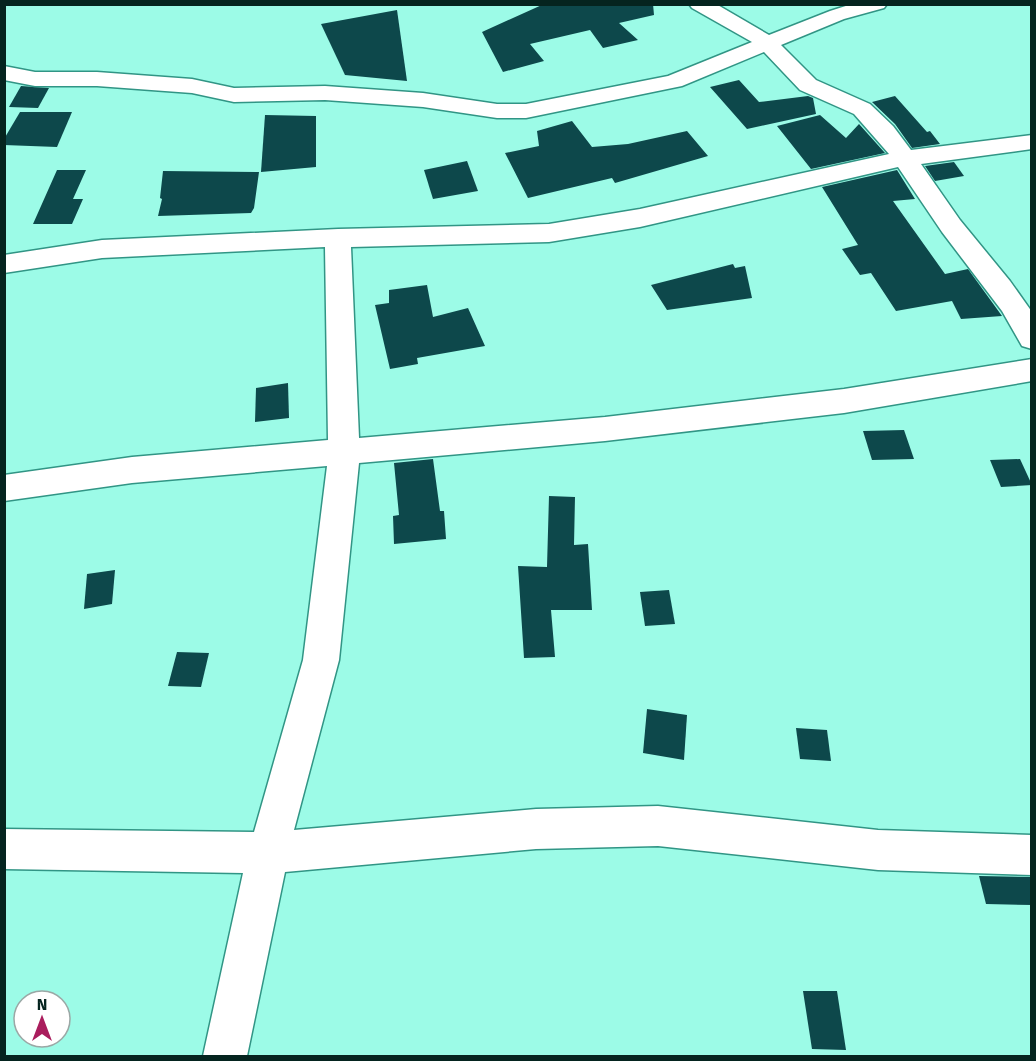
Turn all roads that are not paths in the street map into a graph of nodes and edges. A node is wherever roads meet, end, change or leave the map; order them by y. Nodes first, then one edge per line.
1 (699, 4) edge
2 (877, 4) edge
3 (766, 43) junction
4 (4, 74) edge
5 (1032, 142) edge
6 (904, 158) junction
7 (338, 238) junction
8 (4, 264) edge
9 (1032, 339) edge
10 (1032, 370) edge
11 (344, 453) junction
12 (4, 488) edge
13 (4, 849) edge
14 (268, 853) junction
15 (1032, 855) edge
16 (225, 1056) edge

1 - 3 street
2 - 3 street
3 - 4 street
3 - 6 street
5 - 6 street
6 - 7 street
6 - 9 street
7 - 8 street
7 - 11 street
10 - 11 street
11 - 12 street
11 - 14 street
13 - 14 street
14 - 15 street
14 - 16 street

